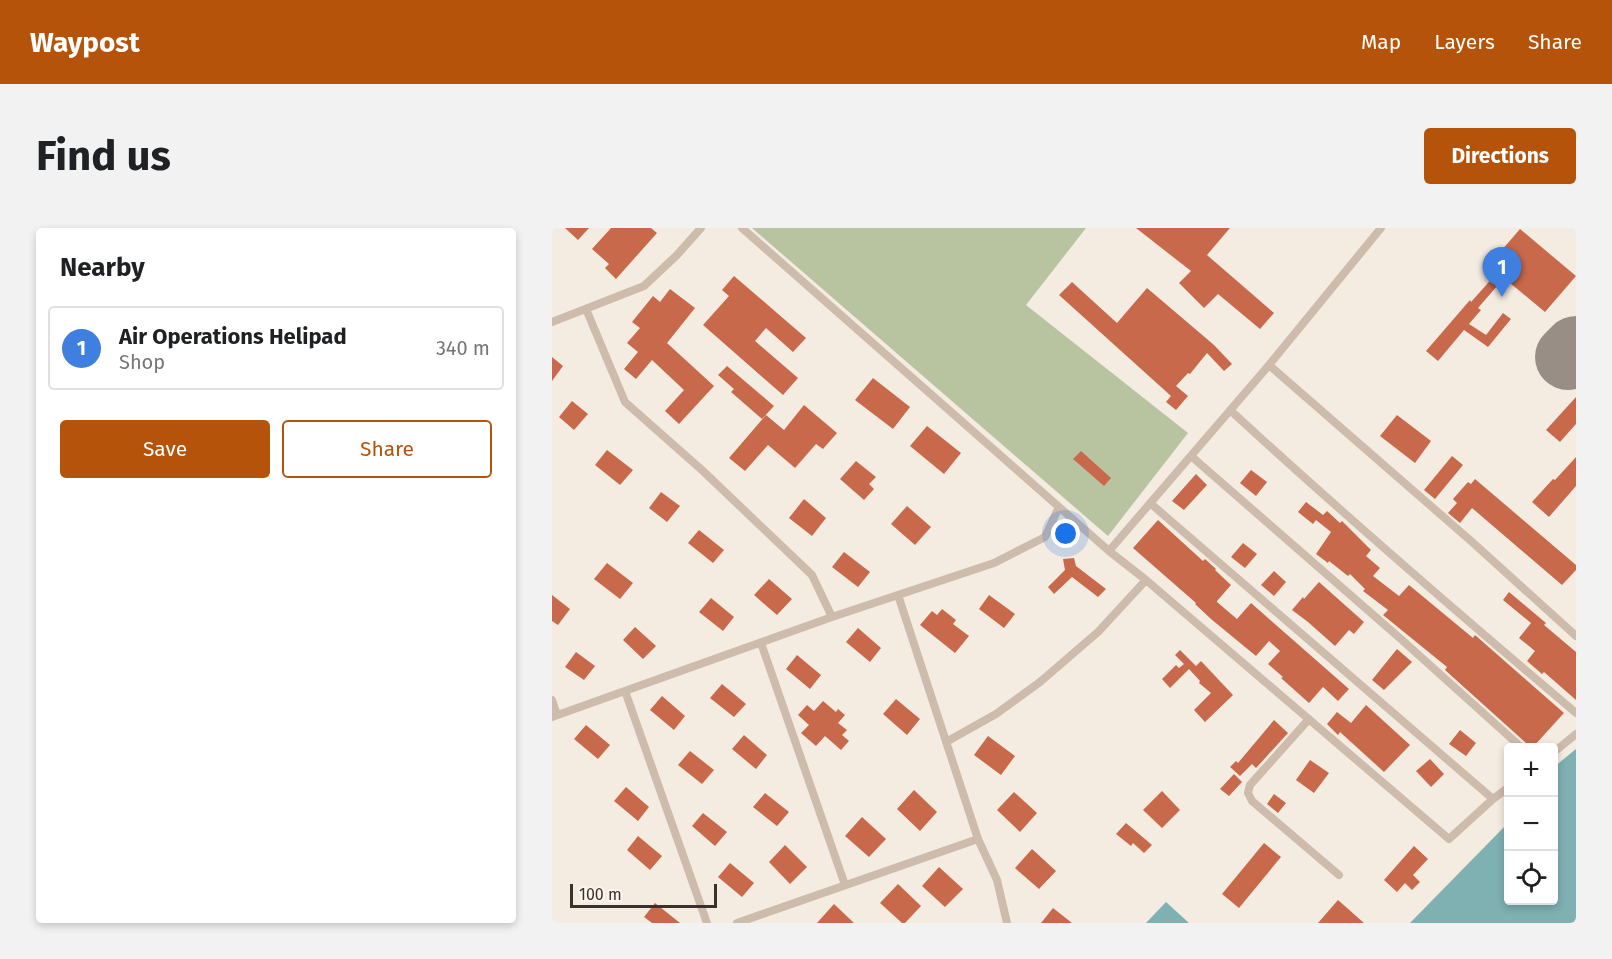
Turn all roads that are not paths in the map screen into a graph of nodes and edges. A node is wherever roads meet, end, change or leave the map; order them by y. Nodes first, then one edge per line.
1 (701, 228) edge
2 (741, 228) edge
3 (1381, 228) edge
4 (586, 309) junction
5 (552, 322) edge
6 (1269, 364) junction
7 (1230, 410) junction
8 (1191, 456) junction
9 (1150, 503) junction
10 (1059, 507) junction
11 (1109, 551) junction
12 (1146, 580) junction
13 (898, 595) junction
14 (832, 617) junction
15 (1576, 636) edge
16 (761, 643) junction
17 (625, 691) junction
18 (552, 700) edge
19 (1576, 713) edge
20 (555, 716) edge
21 (1309, 718) junction
22 (1576, 734) edge
23 (946, 742) junction
24 (1518, 743) edge
25 (1558, 749) edge
26 (1504, 791) edge
27 (1493, 799) junction
28 (978, 839) junction
29 (1339, 875) dead end
30 (845, 885) junction
31 (707, 923) edge
32 (737, 923) edge
33 (1007, 923) edge

1 - 4 street
2 - 10 street
3 - 6 street
4 - 5 street
4 - 14 street
6 - 7 street
6 - 15 street
7 - 8 street
7 - 19 street
8 - 9 street
8 - 24 street
9 - 11 street
9 - 27 street
10 - 11 street
10 - 13 street
11 - 12 street
12 - 21 street
12 - 23 street
13 - 14 street
13 - 23 street
14 - 16 street
16 - 17 street
16 - 30 street
17 - 20 street
17 - 31 street
18 - 20 street
21 - 27 street
21 - 29 street
22 - 25 street
23 - 28 street
26 - 27 street
28 - 30 street
28 - 33 street
30 - 32 street

